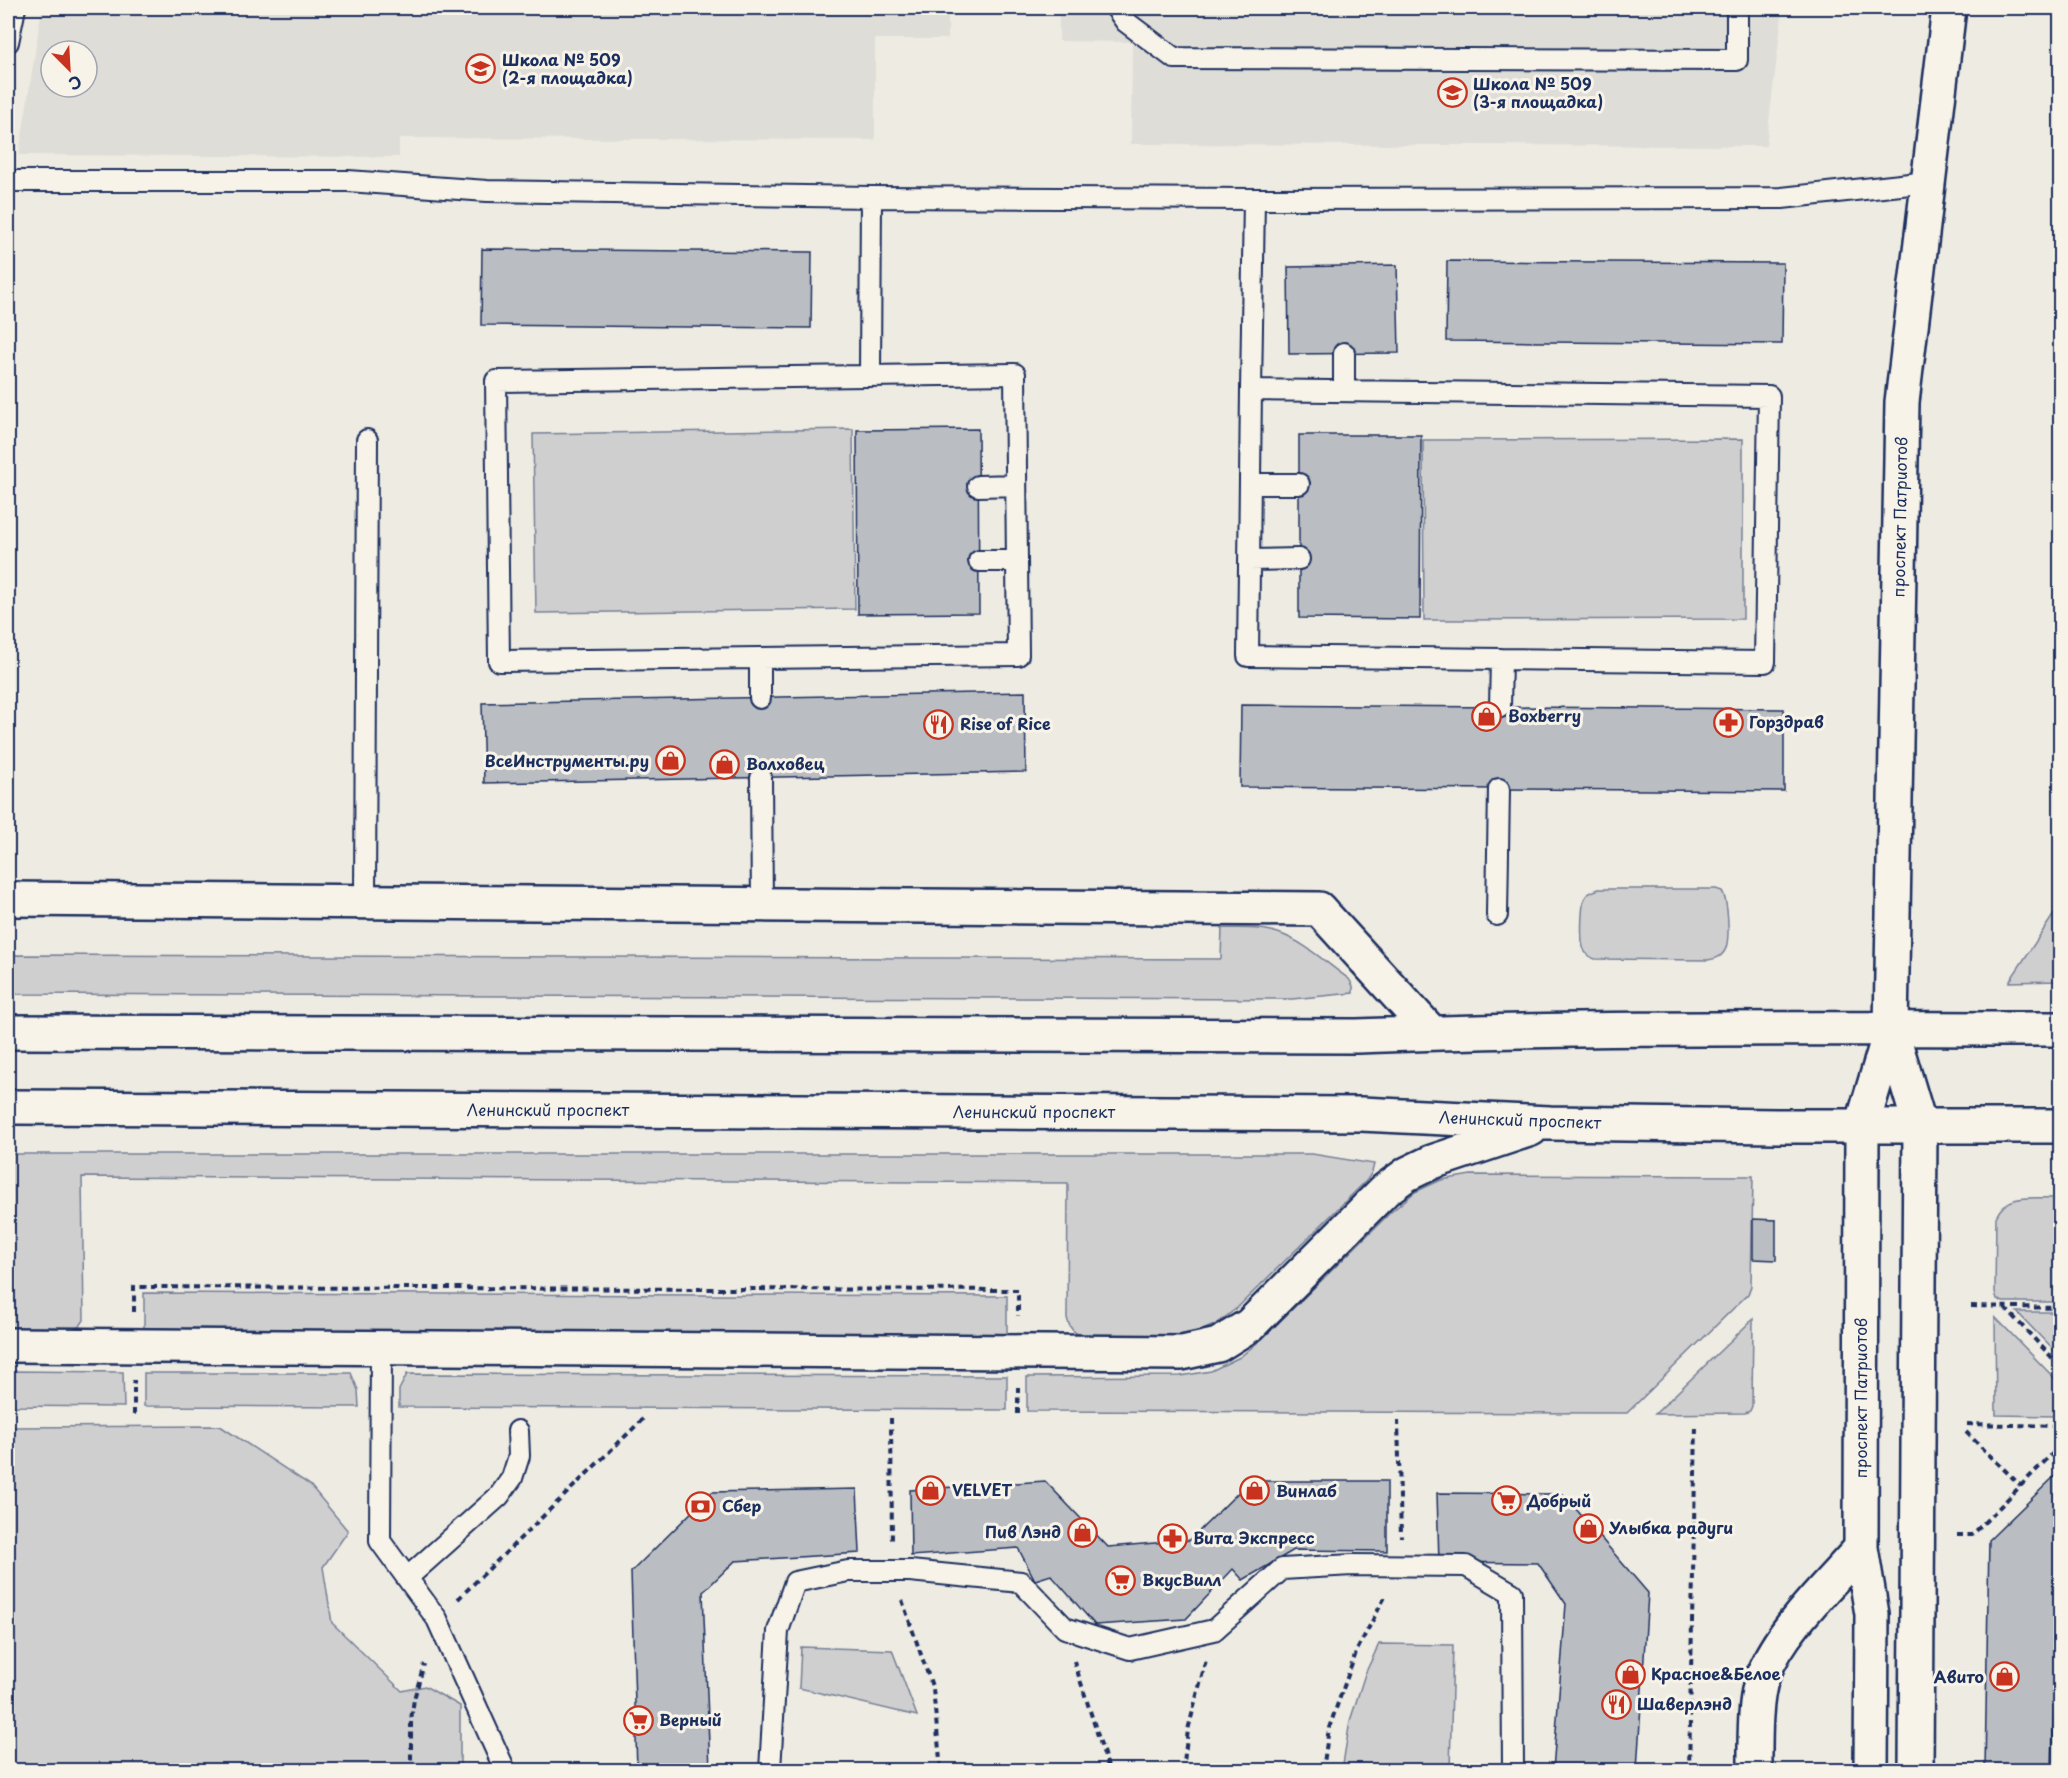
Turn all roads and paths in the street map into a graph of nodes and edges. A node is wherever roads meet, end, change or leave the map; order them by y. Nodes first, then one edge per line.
1 (15, 8) edge
2 (1116, 8) edge
3 (1737, 8) edge
4 (1948, 8) edge
5 (8, 42) edge
6 (8, 181) edge
7 (1928, 182) junction
8 (871, 197) junction
9 (1254, 200) junction
10 (1344, 353) dead end
11 (870, 376) junction
12 (1251, 390) junction
13 (1344, 391) junction
14 (367, 440) dead end
15 (1250, 484) junction
16 (1299, 484) dead end
17 (1016, 485) junction
18 (978, 486) dead end
19 (1299, 559) dead end
20 (1249, 560) junction
21 (979, 561) dead end
22 (1017, 561) junction
23 (760, 658) junction
24 (1501, 659) junction
25 (760, 698) dead end
26 (1500, 707) dead end
27 (761, 778) dead end
28 (1499, 789) dead end
29 (8, 899) edge
30 (365, 902) junction
31 (762, 905) junction
32 (1497, 915) dead end
33 (1891, 1029) junction
34 (2061, 1029) edge
35 (8, 1032) edge
36 (1432, 1033) junction
37 (8, 1107) edge
38 (1550, 1123) junction
39 (1862, 1126) junction
40 (1920, 1126) junction
41 (2061, 1126) edge
42 (1971, 1305) dead end
43 (2005, 1308) junction
44 (2061, 1308) edge
45 (8, 1345) edge
46 (134, 1347) junction
47 (381, 1348) junction
48 (1017, 1352) junction
49 (2061, 1366) edge
50 (134, 1415) dead end
51 (645, 1417) dead end
52 (891, 1418) dead end
53 (1018, 1418) dead end
54 (1398, 1420) dead end
55 (1967, 1424) dead end
56 (1696, 1425) dead end
57 (2061, 1426) edge
58 (518, 1431) dead end
59 (1966, 1432) dead end
60 (2061, 1446) edge
61 (2021, 1486) junction
62 (1957, 1535) dead end
63 (1401, 1544) dead end
64 (1861, 1548) junction
65 (892, 1553) dead end
66 (407, 1578) junction
67 (1390, 1588) dead end
68 (901, 1597) dead end
69 (438, 1619) junction
70 (1065, 1628) junction
71 (1214, 1630) junction
72 (411, 1770) edge
73 (505, 1770) edge
74 (770, 1770) edge
75 (941, 1770) edge
76 (1109, 1770) edge
77 (1182, 1770) edge
78 (1323, 1770) edge
79 (1513, 1770) edge
80 (1689, 1770) edge
81 (1755, 1770) edge
82 (1872, 1770) edge
83 (1916, 1770) edge

1 - 5 lane
2 - 3 lane
4 - 7 street, проспект Патриотов
6 - 8 lane
7 - 9 lane
7 - 33 street, проспект Патриотов
8 - 9 lane
8 - 11 lane
9 - 12 lane
10 - 13 lane
11 - 17 lane
11 - 23 lane
12 - 13 lane
12 - 15 lane
13 - 24 lane
14 - 30 lane
15 - 16 lane
15 - 20 lane
17 - 18 lane
17 - 22 lane
19 - 20 lane
20 - 24 lane
21 - 22 lane
22 - 23 lane
23 - 25 lane
24 - 26 lane
27 - 31 lane
28 - 32 lane
29 - 30 street
30 - 31 street
31 - 36 street
33 - 34 street
33 - 36 street
33 - 39 street, проспект Патриотов
33 - 40 street, проспект Патриотов
35 - 36 street
37 - 38 street, Ленинский проспект
38 - 39 street, Ленинский проспект
38 - 48 street
39 - 40 street, Ленинский проспект
39 - 64 street, проспект Патриотов
40 - 41 street, Ленинский проспект
40 - 83 street, проспект Патриотов
42 - 43 path
43 - 44 path
43 - 49 path
45 - 46 street
46 - 47 street
46 - 48 path
46 - 50 path
47 - 48 street
47 - 66 lane
48 - 53 path
51 - 69 path
52 - 65 path
54 - 63 path
55 - 57 path
56 - 80 path
58 - 66 lane
59 - 61 path
60 - 61 path
61 - 62 path
64 - 81 street
64 - 82 street, проспект Патриотов
66 - 69 lane
67 - 78 path
68 - 75 path
69 - 72 path
69 - 73 lane
70 - 71 lane
70 - 74 lane
70 - 76 path
71 - 77 path
71 - 79 lane

